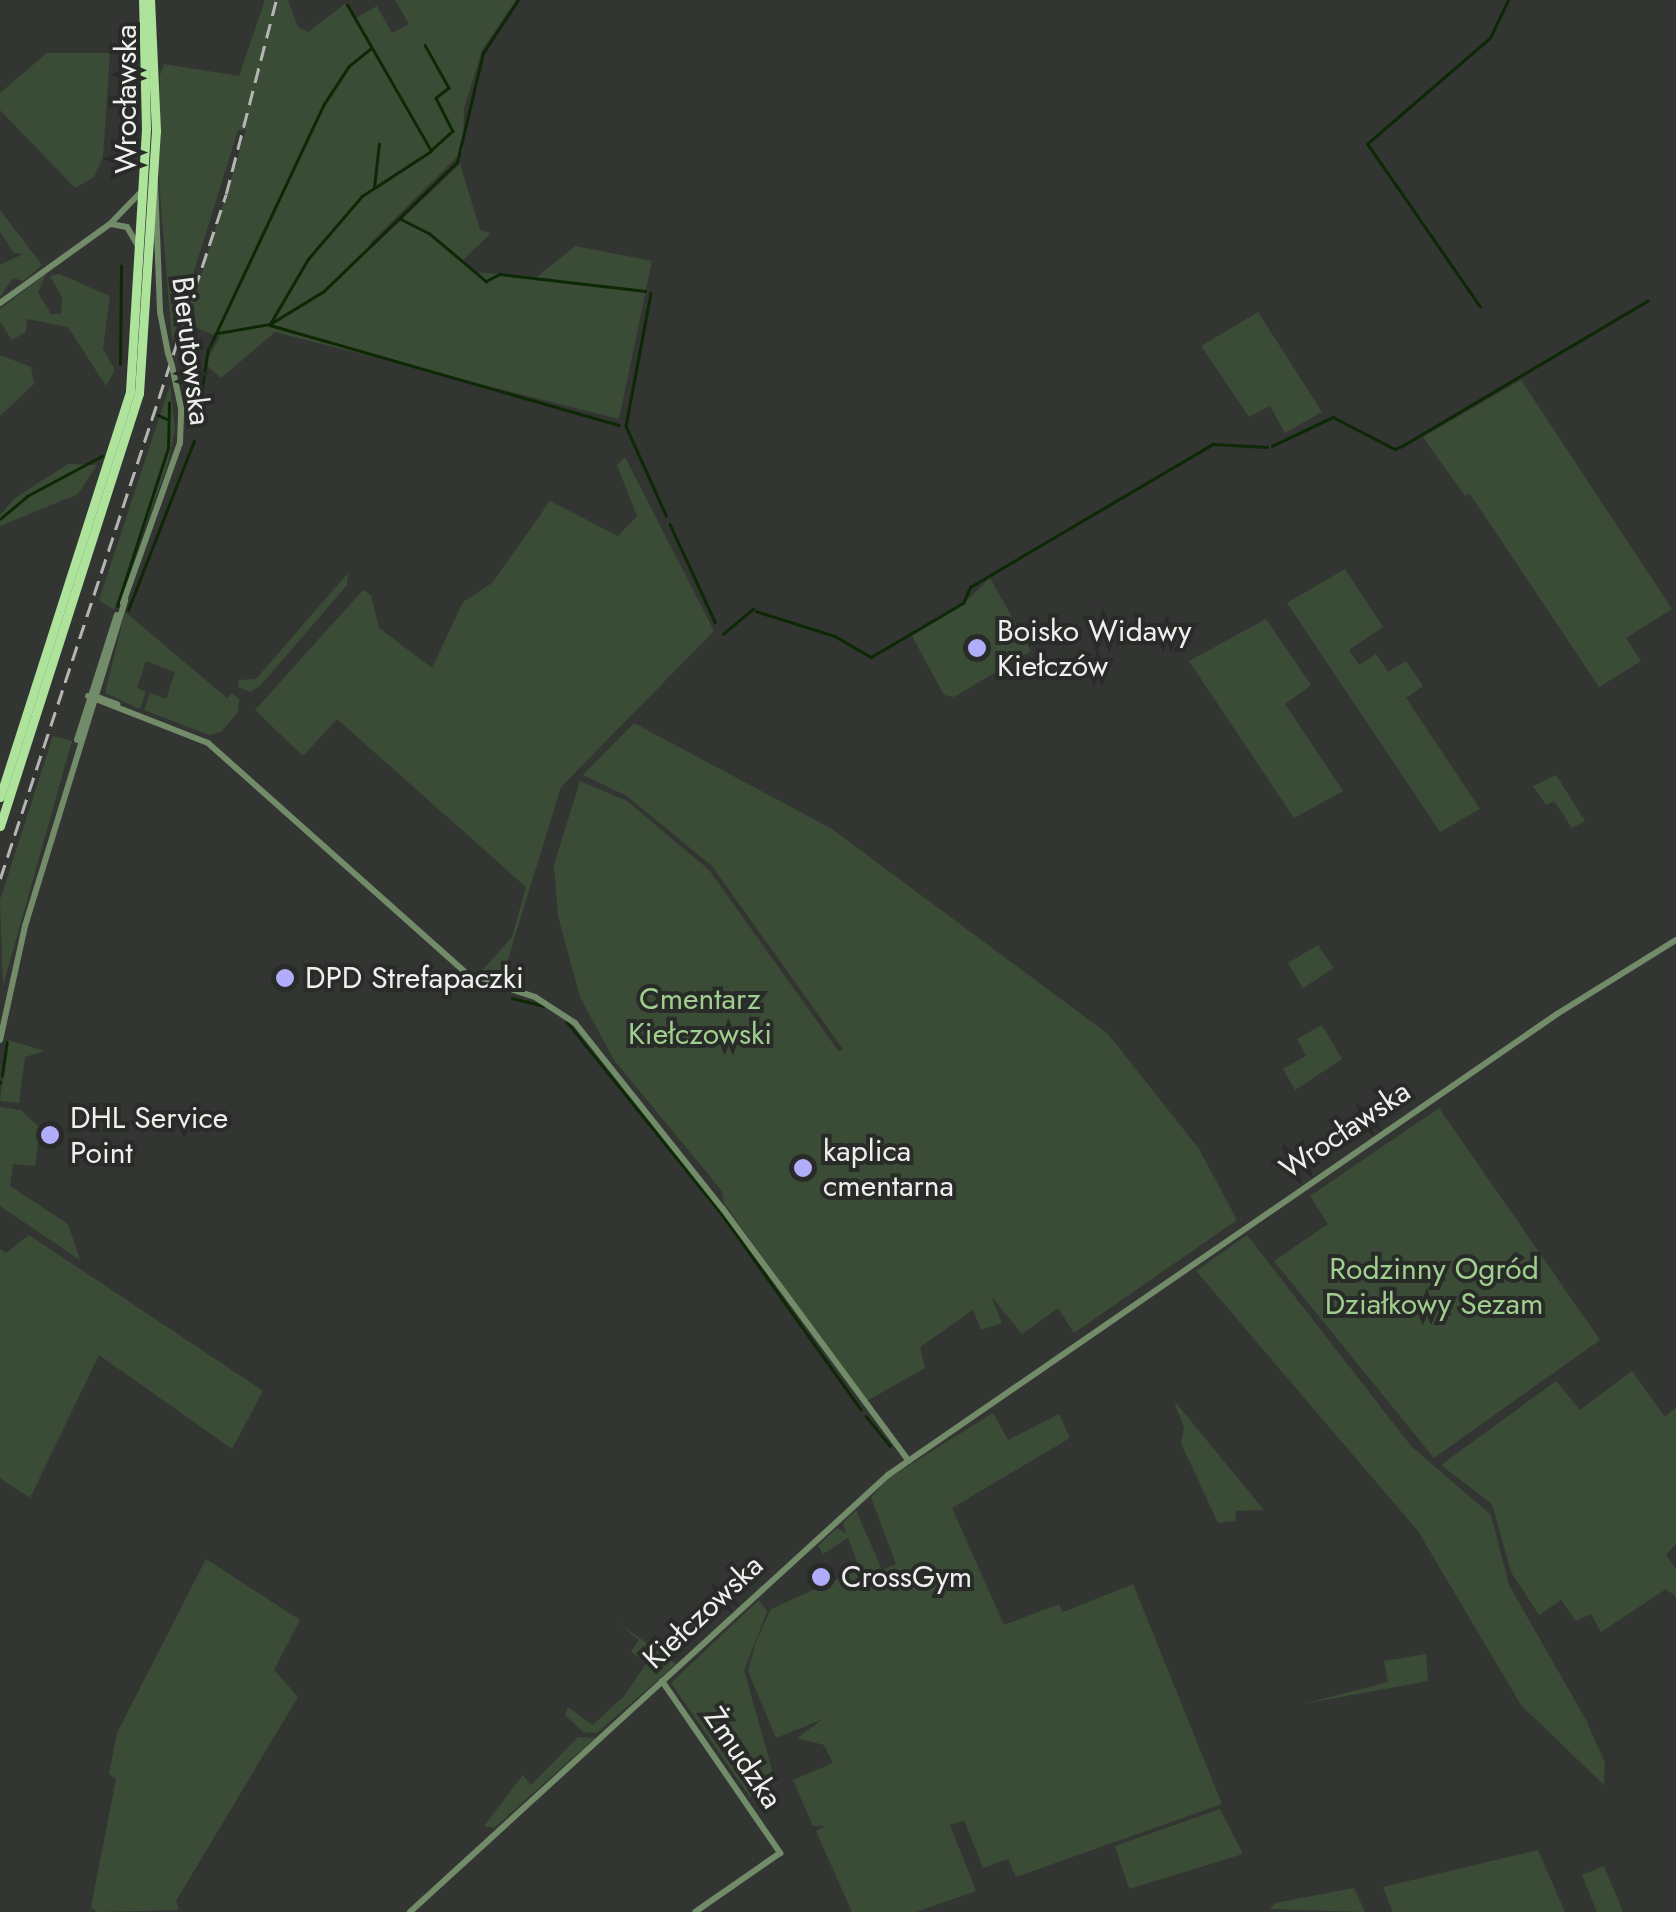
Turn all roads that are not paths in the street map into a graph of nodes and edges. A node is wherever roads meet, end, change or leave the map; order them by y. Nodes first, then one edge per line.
1 (147, 0) edge
2 (148, 172) junction
3 (144, 200) junction
4 (158, 218) junction
5 (110, 224) junction
6 (137, 244) junction
7 (0, 304) edge
8 (92, 697) junction
9 (0, 798) edge
10 (0, 826) edge
11 (1676, 940) edge
12 (0, 1040) edge
13 (1045, 1366) joint
14 (909, 1460) junction
15 (662, 1681) junction
16 (410, 1912) edge
17 (695, 1912) edge

1 - 2 main road, Wrocławska
2 - 3 main road, Wrocławska
2 - 4 street, Bierutowska
3 - 4 street, Bierutowska
3 - 5 street
3 - 5 street
3 - 6 main road
3 - 10 main road
4 - 8 street, Bierutowska, bridge
5 - 6 street
5 - 7 street
6 - 9 main road
8 - 12 street, Bierutowska
8 - 14 street
11 - 13 street, Wrocławska
13 - 14 street, Kiełczowska
14 - 15 street, Kiełczowska
15 - 16 street, Kiełczowska
15 - 17 street, Żmudzka

